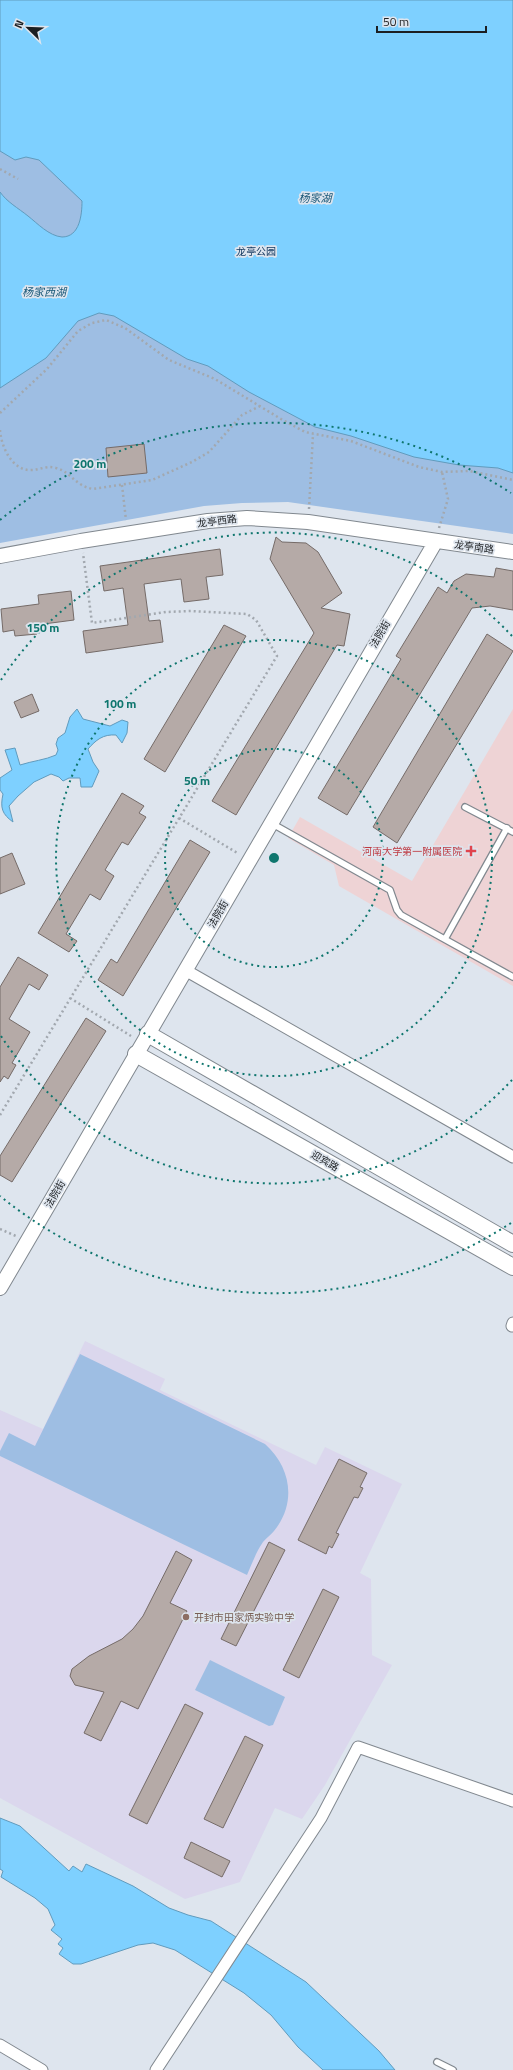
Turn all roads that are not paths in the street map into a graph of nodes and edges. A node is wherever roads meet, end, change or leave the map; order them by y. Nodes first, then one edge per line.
1 (436, 541) junction
2 (513, 552) edge
3 (0, 556) edge
4 (465, 807) dead end
5 (271, 823) junction
6 (507, 828) junction
7 (513, 832) edge
8 (445, 939) junction
9 (185, 970) junction
10 (513, 977) edge
11 (142, 1044) junction
12 (513, 1157) edge
13 (513, 1244) edge
14 (513, 1267) edge
15 (0, 1288) edge
16 (513, 1801) edge
17 (0, 2045) edge
18 (437, 2062) dead end
19 (42, 2070) edge
20 (156, 2070) edge
21 (452, 2070) edge

1 - 2 street, 龙亭南路
1 - 3 street, 龙亭西路
1 - 5 street, 法院街
4 - 6 lane
5 - 8 lane
5 - 9 street, 法院街
6 - 7 lane
6 - 8 lane
8 - 10 lane
9 - 11 street, 法院街
9 - 12 street
11 - 13 main road
11 - 14 main road, 迎宾路
11 - 15 street, 法院街
16 - 20 street
17 - 19 street
18 - 21 lane

